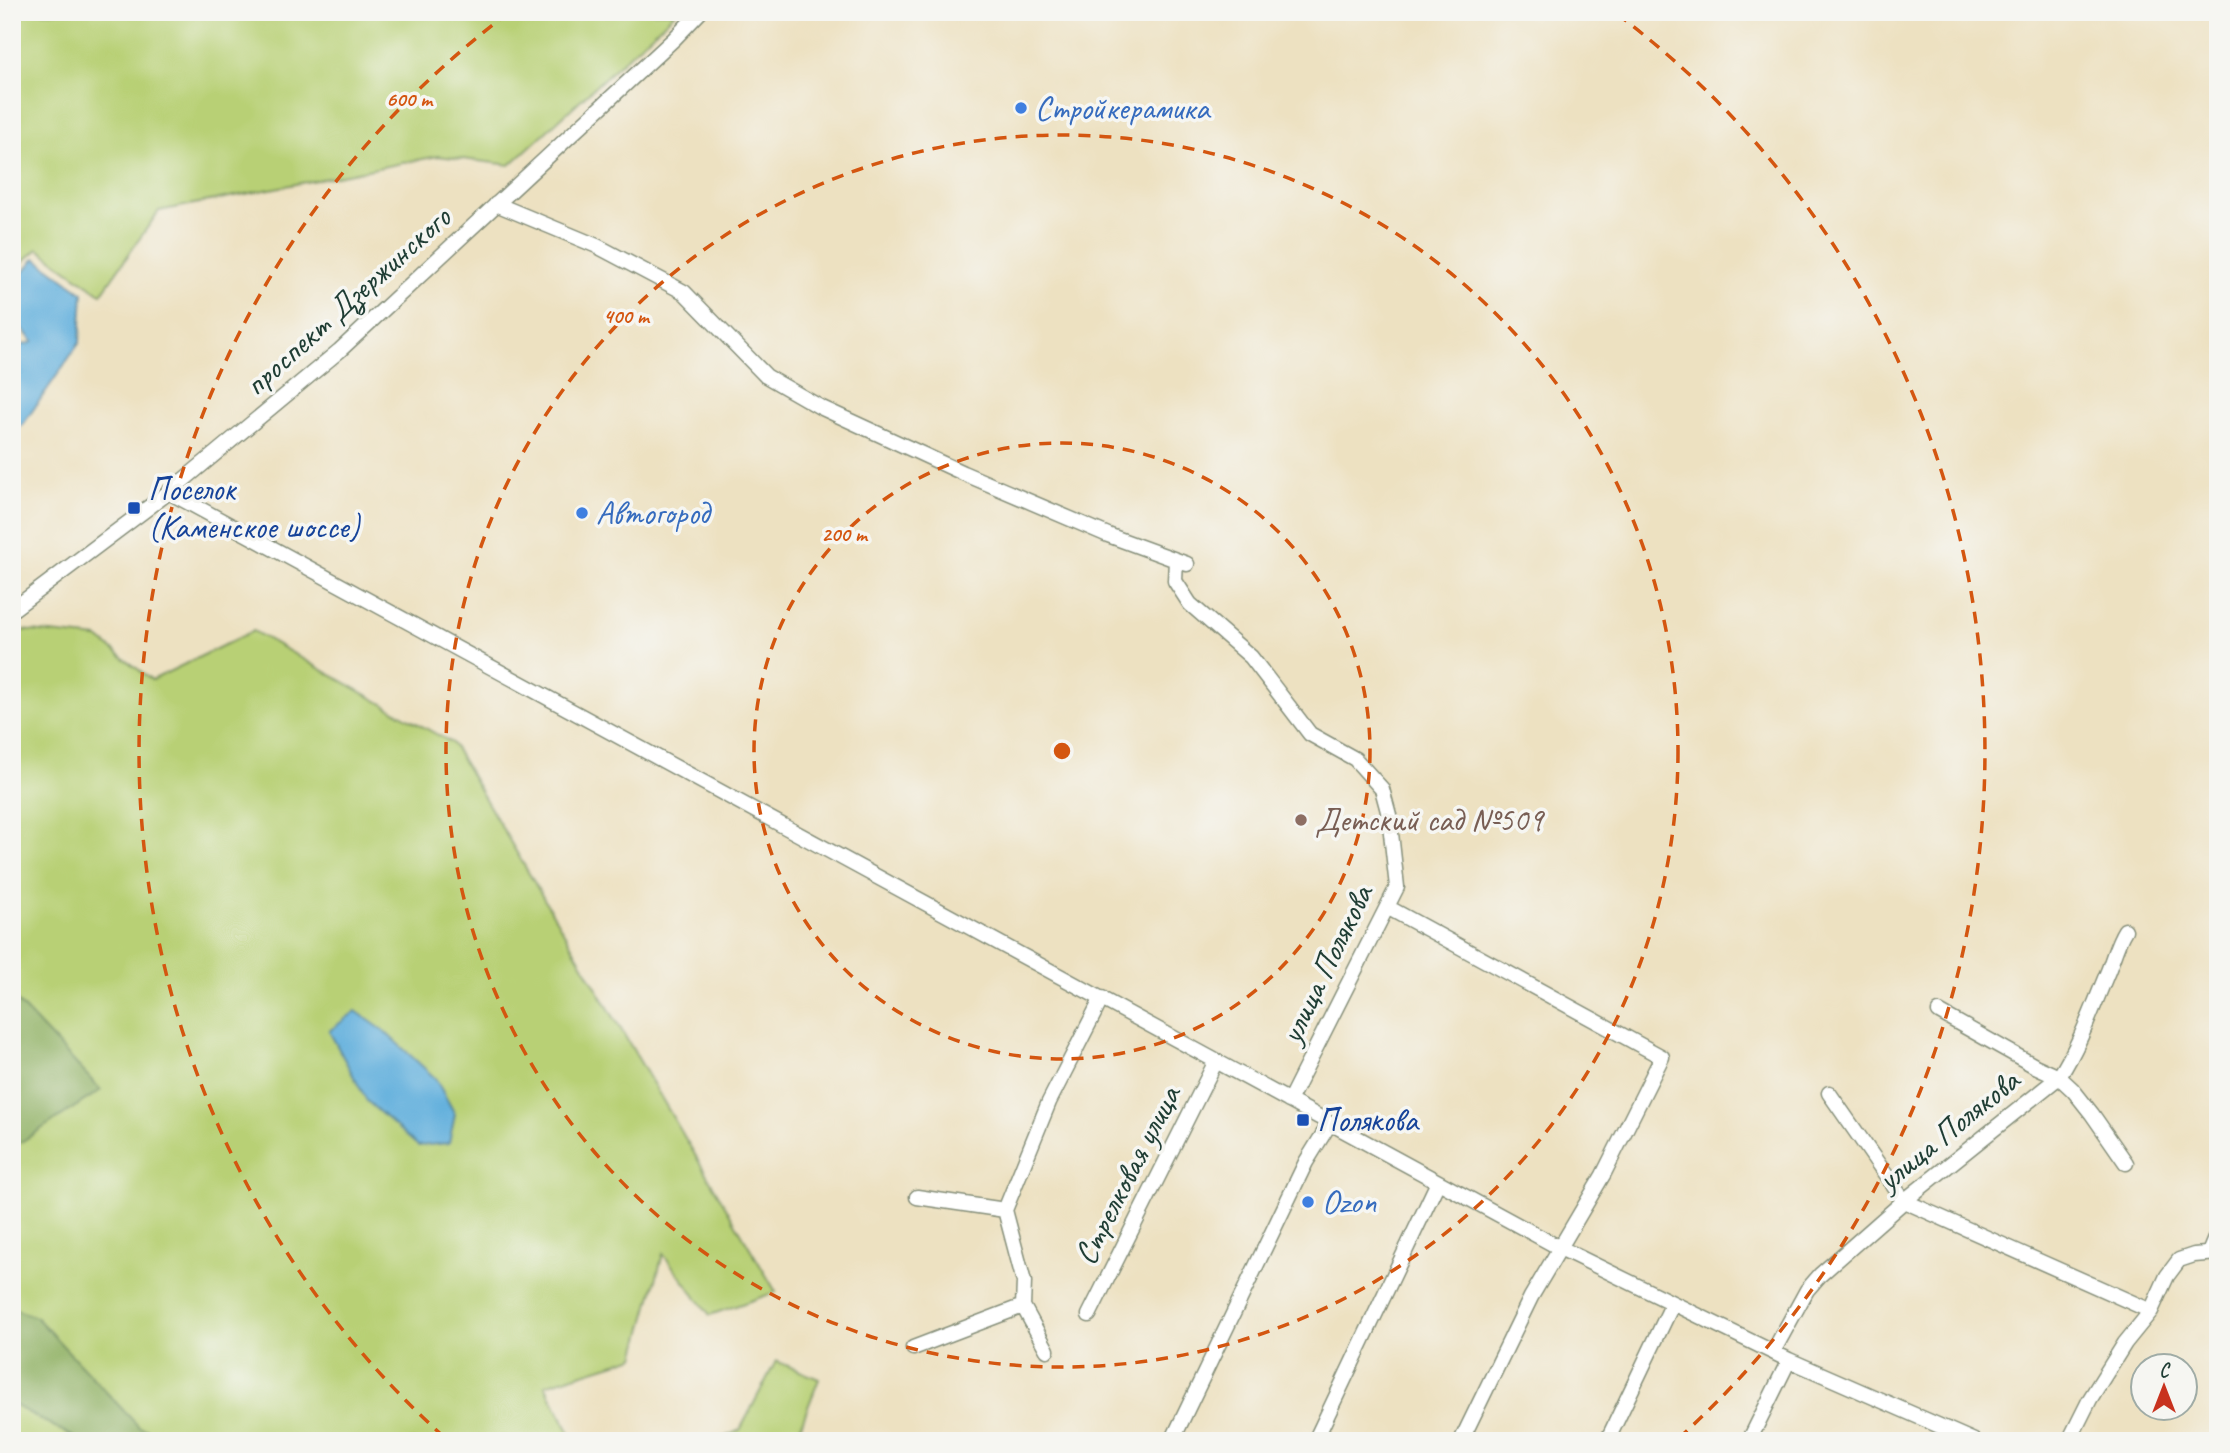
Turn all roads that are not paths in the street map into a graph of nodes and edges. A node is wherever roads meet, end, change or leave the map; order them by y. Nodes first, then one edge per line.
1 (700, 12) edge
2 (2212, 12) edge
3 (2218, 13) edge
4 (496, 204) junction
5 (169, 492) junction
6 (12, 610) edge
7 (1387, 907) junction
8 (2125, 930) dead end
9 (1102, 998) junction
10 (1939, 1012) dead end
11 (1216, 1061) junction
12 (2059, 1077) junction
13 (1829, 1093) dead end
14 (1289, 1101) junction
15 (1330, 1123) junction
16 (2126, 1163) dead end
17 (1438, 1182) junction
18 (917, 1197) dead end
19 (1904, 1201) junction
20 (1005, 1210) junction
21 (2218, 1231) edge
22 (1560, 1248) junction
23 (2213, 1253) edge
24 (1672, 1305) junction
25 (1023, 1306) junction
26 (2151, 1311) junction
27 (1089, 1315) dead end
28 (913, 1348) dead end
29 (1046, 1350) dead end
30 (1773, 1352) junction
31 (1789, 1360) junction
32 (1172, 1441) edge
33 (1315, 1441) edge
34 (1461, 1441) edge
35 (1607, 1441) edge
36 (1749, 1441) edge
37 (1974, 1441) edge
38 (2069, 1441) edge

1 - 4 street, проспект Дзержинского
2 - 3 street
4 - 5 street, проспект Дзержинского
4 - 7 street, улица Полякова
5 - 6 street, проспект Дзержинского
5 - 9 street
7 - 14 street, улица Полякова
7 - 22 street
8 - 12 street, улица Полякова
9 - 11 street
9 - 20 street
10 - 12 street
11 - 14 street
11 - 27 street, Стрелковая улица
12 - 16 street
12 - 19 street, улица Полякова
13 - 19 street
14 - 15 street
15 - 17 street
15 - 32 street
17 - 22 street
17 - 33 street
18 - 20 street
19 - 26 street
19 - 30 street, улица Полякова
20 - 25 street
21 - 23 street
22 - 24 street
22 - 34 street
23 - 26 street
24 - 30 street
24 - 35 street
25 - 28 street
25 - 29 street
26 - 38 street
30 - 31 street
31 - 36 street
31 - 37 street

